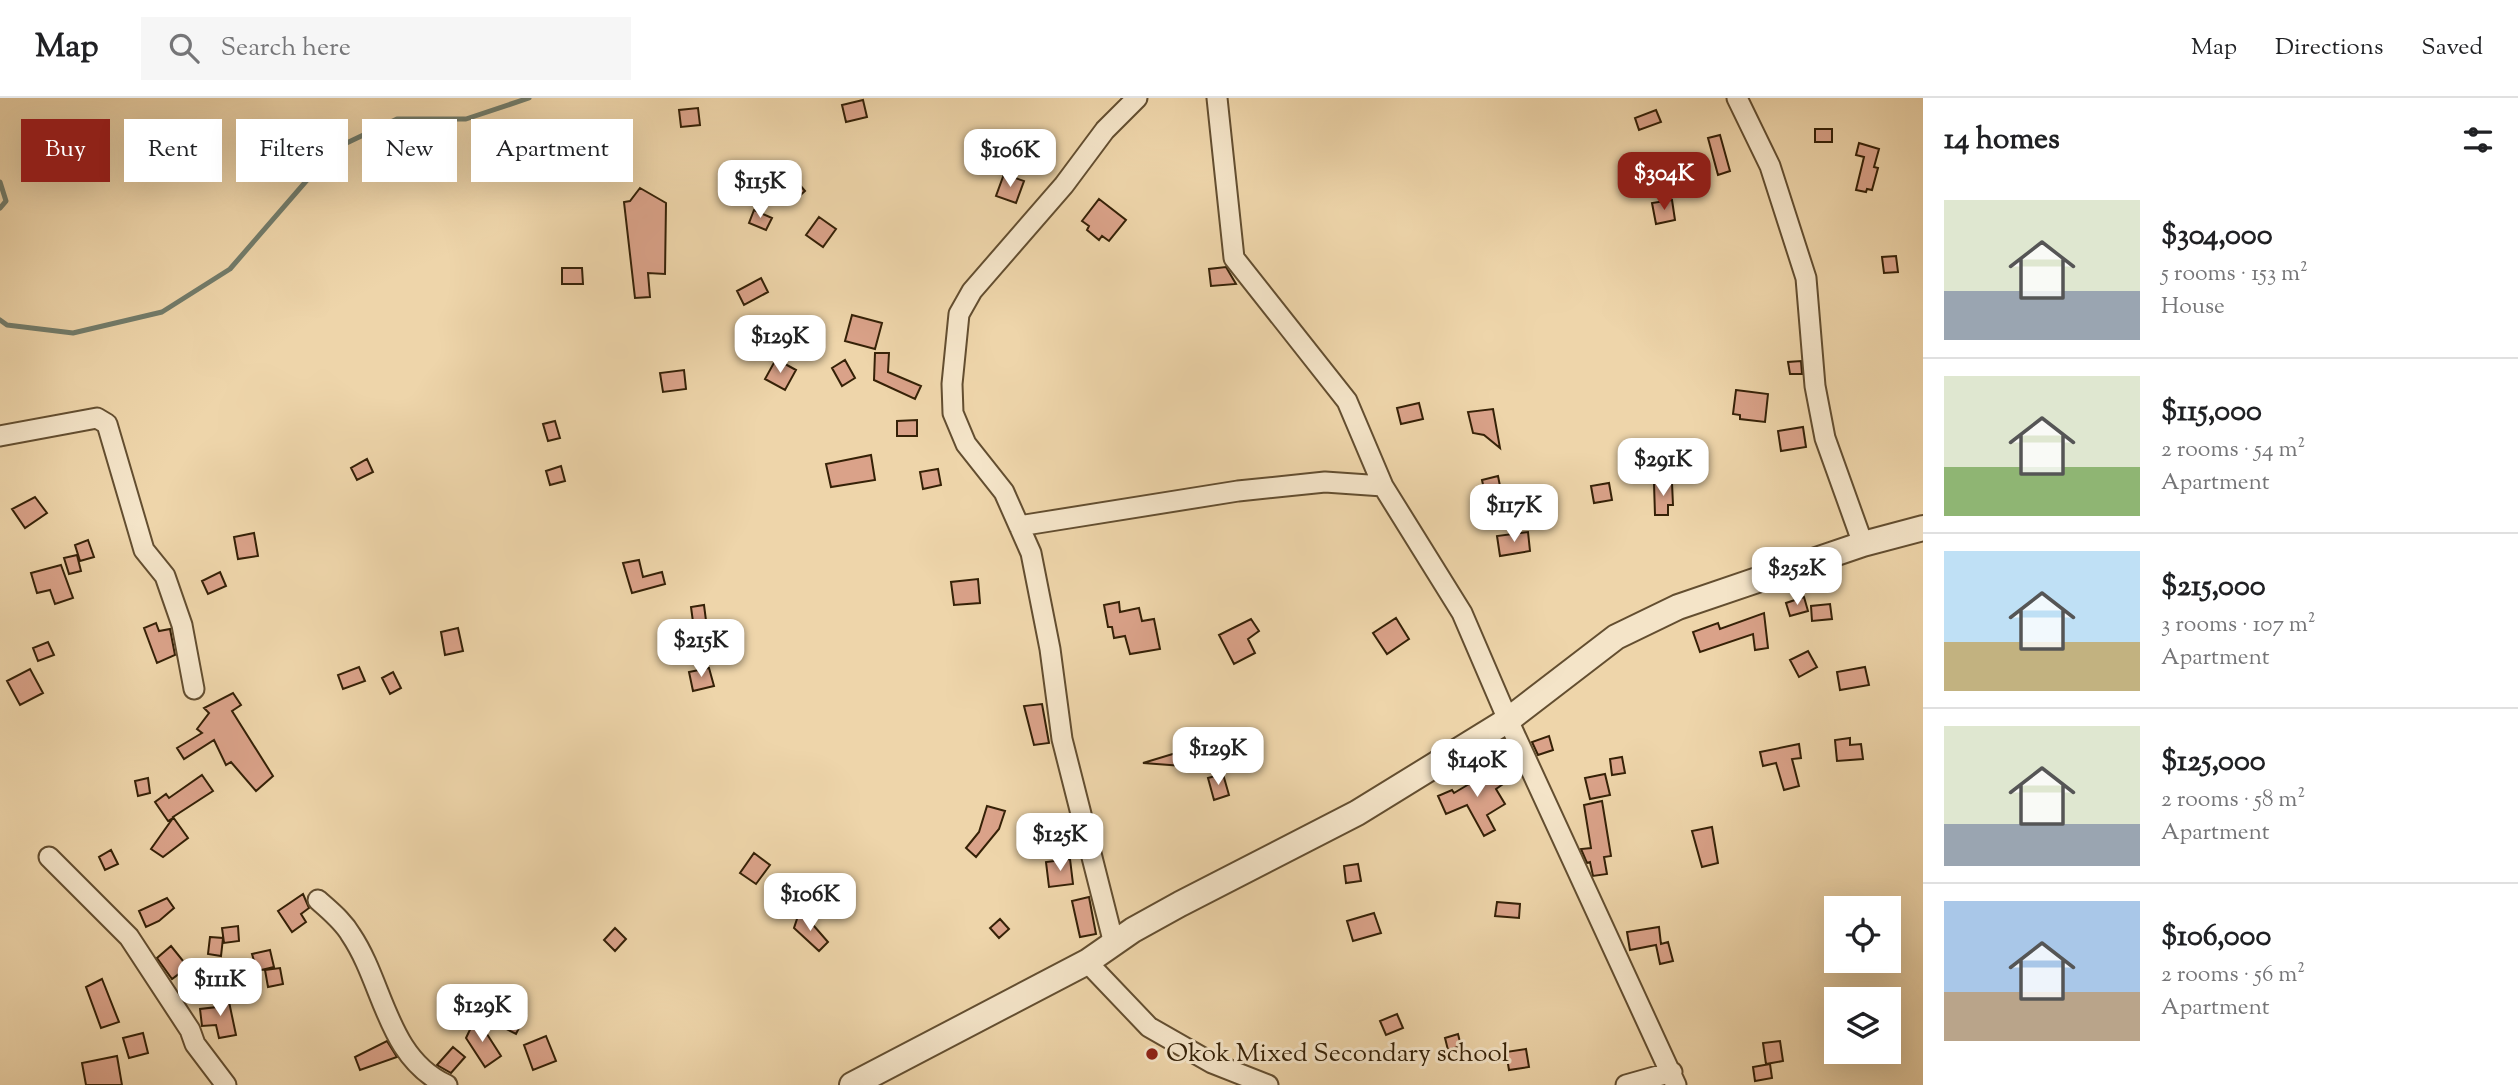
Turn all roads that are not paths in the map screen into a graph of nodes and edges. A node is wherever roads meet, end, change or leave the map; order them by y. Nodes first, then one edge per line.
1 (1137, 98) edge
2 (1217, 98) edge
3 (1737, 98) edge
4 (0, 436) edge
5 (1384, 486) junction
6 (1019, 526) junction
7 (1923, 528) edge
8 (1863, 544) junction
9 (194, 690) dead end
10 (1508, 720) junction
11 (49, 857) dead end
12 (318, 900) dead end
13 (1114, 944) junction
14 (1087, 962) junction
15 (1674, 1079) edge
16 (226, 1085) edge
17 (447, 1085) edge
18 (852, 1085) edge
19 (1268, 1085) edge
20 (1626, 1085) edge

1 - 6 street
2 - 5 street
3 - 8 street
4 - 9 street
5 - 6 street
5 - 10 street
6 - 13 street
7 - 8 street
8 - 10 street
10 - 13 street
10 - 15 street
11 - 16 street
12 - 17 street
13 - 14 street
14 - 18 street
14 - 19 street
15 - 20 street

